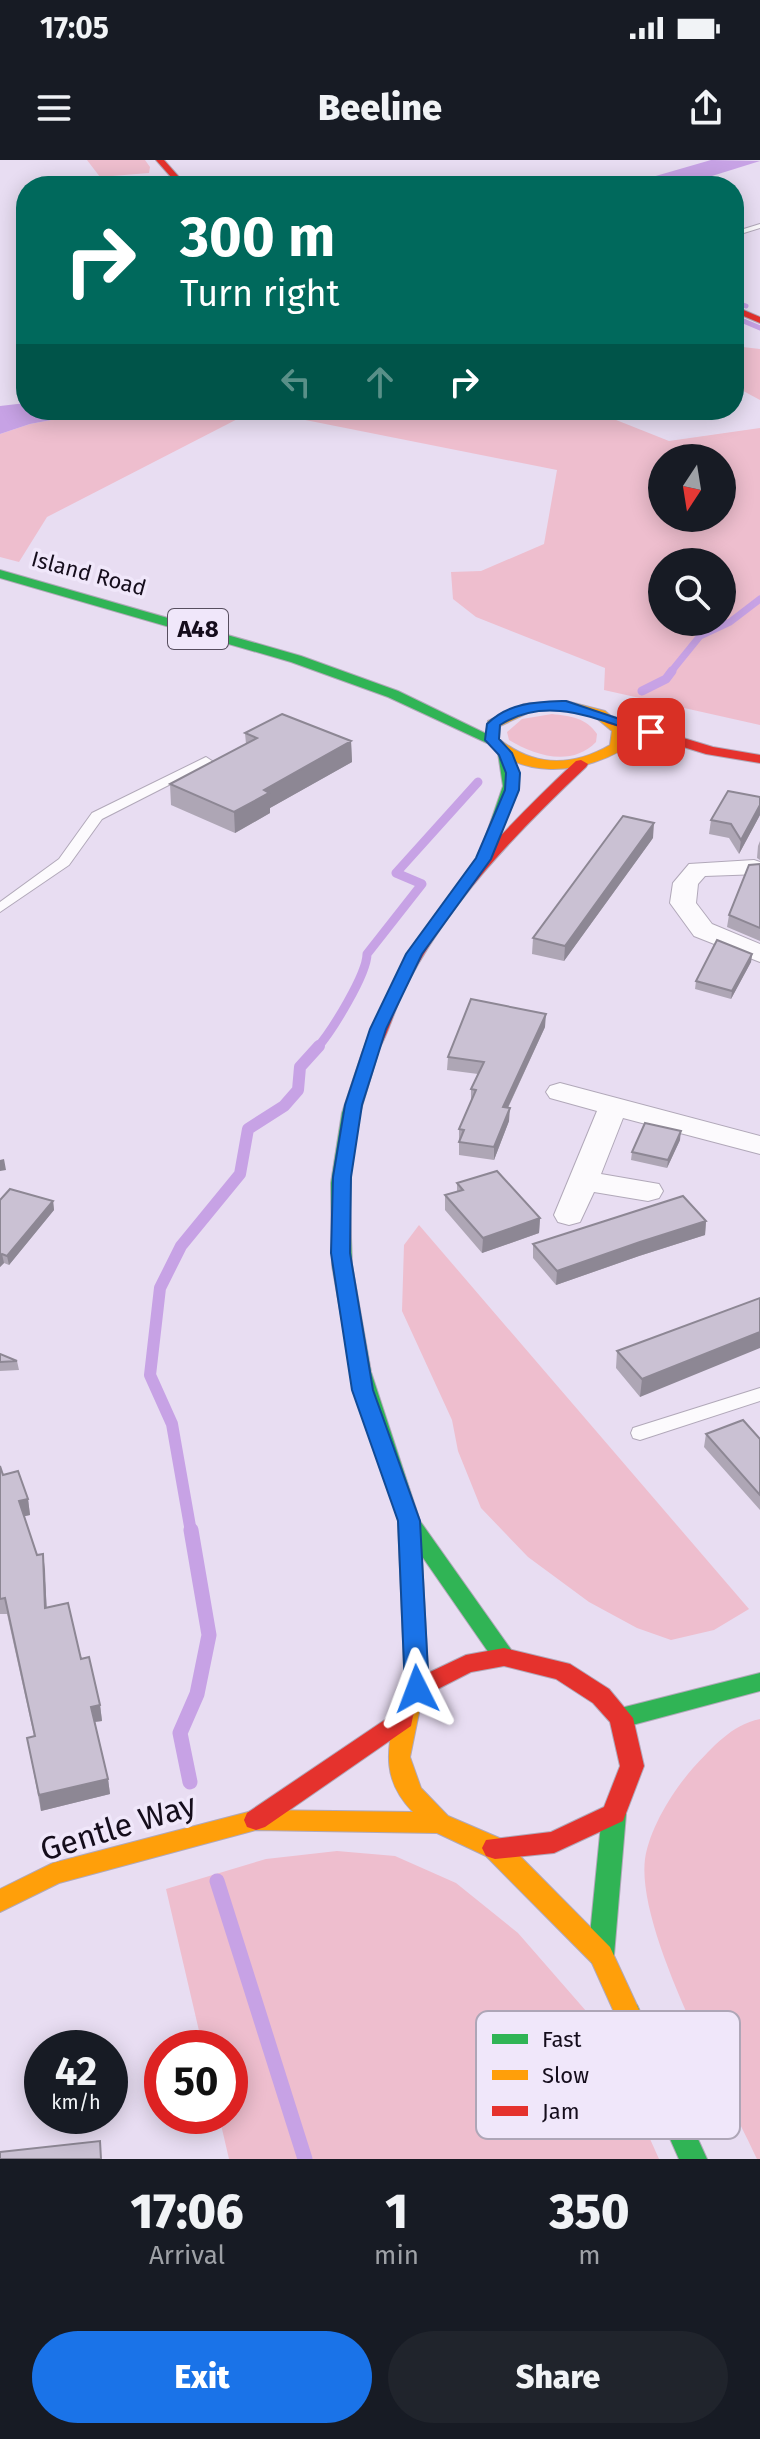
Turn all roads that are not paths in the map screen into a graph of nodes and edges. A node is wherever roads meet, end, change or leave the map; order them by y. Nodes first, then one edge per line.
1 (160, 160) edge
2 (174, 176) edge
3 (0, 574) edge
4 (393, 694) junction
5 (529, 707) junction
6 (611, 720) junction
7 (499, 747) junction
8 (711, 751) junction
9 (655, 752) dead end
10 (632, 753) dead end
11 (609, 754) junction
12 (760, 759) edge
13 (206, 761) edge
14 (581, 764) junction
15 (678, 851) dead end
16 (483, 859) junction
17 (757, 868) edge
18 (698, 869) junction
19 (0, 908) edge
20 (760, 954) edge
21 (560, 1092) dead end
22 (613, 1106) junction
23 (760, 1145) edge
24 (585, 1181) junction
25 (648, 1191) dead end
26 (569, 1215) dead end
27 (760, 1394) edge
28 (640, 1433) dead end
29 (409, 1521) junction
30 (504, 1657) junction
31 (760, 1682) edge
32 (417, 1689) junction
33 (621, 1718) junction
34 (403, 1719) junction
35 (614, 1814) junction
36 (256, 1820) junction
37 (439, 1823) junction
38 (495, 1848) junction
39 (0, 1901) edge
40 (601, 1955) junction
41 (626, 2011) edge
42 (684, 2139) edge
43 (693, 2159) edge

1 - 2 main road
3 - 4 main road, Island Road / A48
4 - 5 main road, Island Road / A48
4 - 7 main road, Island Road / A48
5 - 6 main road, Island Road
5 - 7 main road
6 - 8 main road, Island Road
6 - 11 main road
7 - 14 main road, Island Road
7 - 16 main road
8 - 9 main road
8 - 12 main road
10 - 11 main road
11 - 14 main road
13 - 19 lane
14 - 16 main road
15 - 18 street
16 - 29 main road
17 - 18 street
18 - 20 street
21 - 22 street
22 - 23 street
22 - 24 street
24 - 25 street
24 - 26 street
27 - 28 lane
29 - 30 main road
29 - 32 main road
30 - 32 main road
30 - 33 main road
31 - 33 main road
32 - 34 main road
33 - 35 main road
34 - 36 main road, Gentle Way
34 - 37 main road
35 - 38 main road
35 - 40 main road
36 - 37 main road, Gentle Way
36 - 39 main road, Gentle Way
37 - 38 main road
38 - 40 main road
40 - 41 main road
42 - 43 main road

